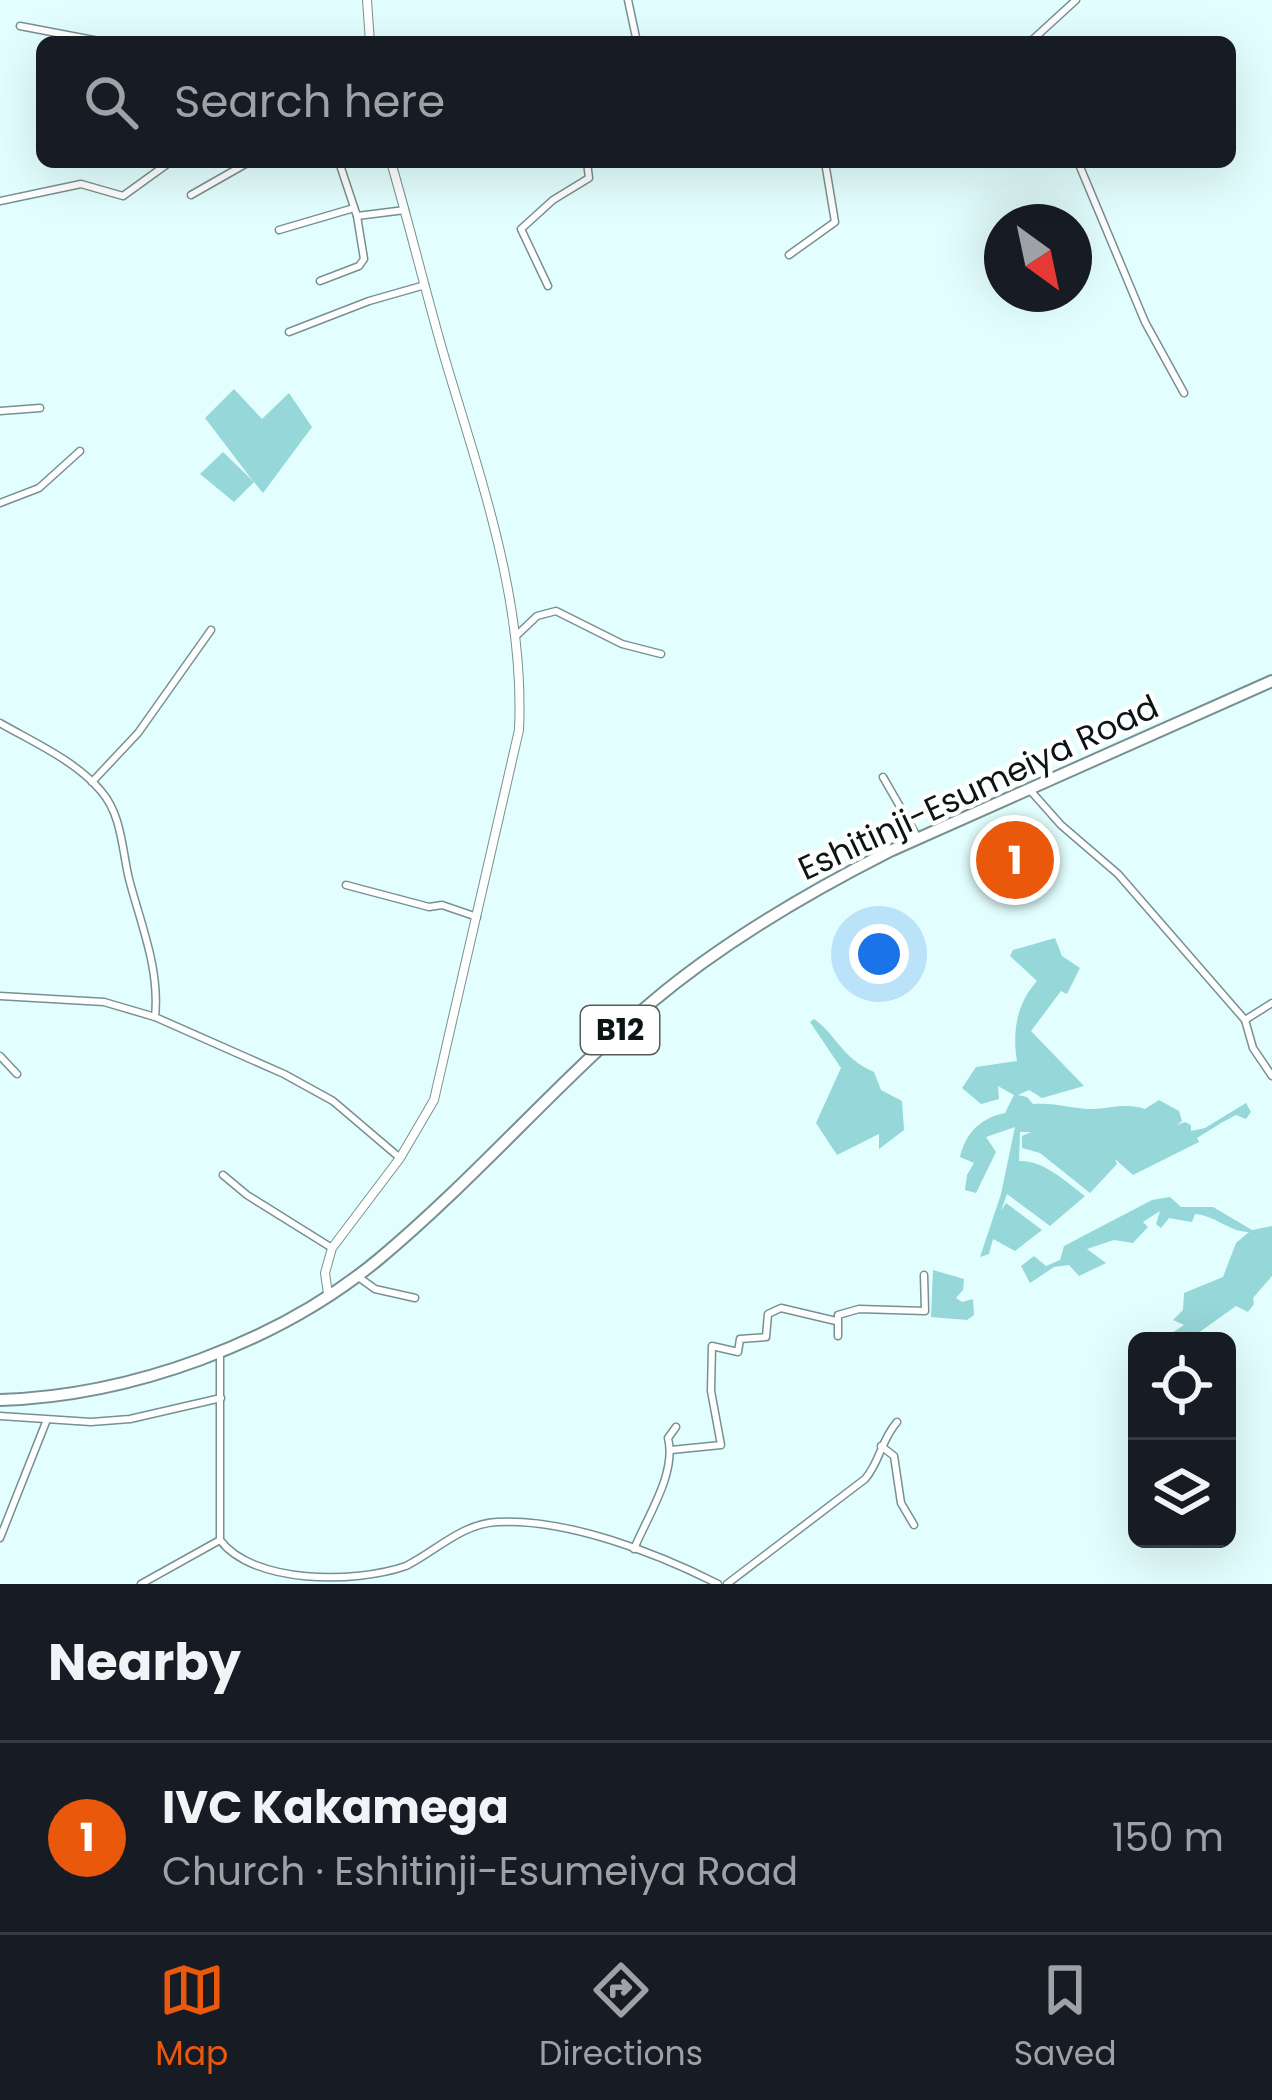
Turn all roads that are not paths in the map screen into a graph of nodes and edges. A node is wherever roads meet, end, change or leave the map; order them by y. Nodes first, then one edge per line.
1 (368, 0) edge
2 (628, 0) edge
3 (1076, 0) edge
4 (20, 26) dead end
5 (72, 36) edge
6 (370, 36) edge
7 (636, 36) edge
8 (1037, 36) edge
9 (162, 168) edge
10 (238, 168) edge
11 (341, 168) edge
12 (393, 168) edge
13 (588, 168) edge
14 (826, 168) edge
15 (1082, 168) edge
16 (191, 195) dead end
17 (0, 201) edge
18 (405, 210) junction
19 (355, 212) junction
20 (279, 230) dead end
21 (790, 255) dead end
22 (320, 281) dead end
23 (424, 285) junction
24 (548, 286) dead end
25 (289, 332) dead end
26 (1184, 393) dead end
27 (40, 409) dead end
28 (0, 411) edge
29 (80, 452) dead end
30 (0, 503) edge
31 (211, 630) dead end
32 (516, 636) junction
33 (662, 654) dead end
34 (1272, 681) edge
35 (0, 723) edge
36 (883, 777) dead end
37 (92, 782) junction
38 (1029, 789) junction
39 (918, 838) junction
40 (346, 885) dead end
41 (477, 917) junction
42 (0, 996) edge
43 (1272, 1003) edge
44 (155, 1016) junction
45 (1245, 1020) junction
46 (0, 1056) edge
47 (17, 1074) dead end
48 (1272, 1076) edge
49 (400, 1158) junction
50 (223, 1175) dead end
51 (332, 1248) junction
52 (924, 1275) dead end
53 (357, 1276) junction
54 (328, 1294) junction
55 (415, 1298) dead end
56 (836, 1321) junction
57 (838, 1336) dead end
58 (220, 1352) junction
59 (221, 1398) junction
60 (0, 1400) edge
61 (0, 1416) edge
62 (46, 1422) junction
63 (897, 1422) dead end
64 (676, 1427) dead end
65 (881, 1446) junction
66 (671, 1450) junction
67 (914, 1525) dead end
68 (0, 1538) edge
69 (220, 1540) junction
70 (634, 1549) junction
71 (311, 1583) edge
72 (141, 1584) edge
73 (723, 1584) edge

1 - 6 street
2 - 7 street
3 - 8 street
4 - 5 street
9 - 17 street
10 - 16 street
11 - 19 street
12 - 18 street
13 - 24 street
14 - 21 street
15 - 26 street
18 - 19 street
18 - 23 street
19 - 20 street
19 - 22 street
23 - 25 street
23 - 32 street
27 - 28 street
29 - 30 street
31 - 37 street
32 - 33 street
32 - 41 street
34 - 38 highway, Eshitinji-Esumeiya Road / B12
35 - 37 street
36 - 39 street
37 - 44 street
38 - 39 highway, Eshitinji-Esumeiya Road / B12
38 - 45 street
39 - 53 highway, Eshitinji-Esumeiya Road / B12
40 - 41 street
41 - 49 street
42 - 44 street
43 - 45 street
44 - 49 street
45 - 48 street
46 - 47 street
49 - 51 street
50 - 51 street
51 - 54 street
52 - 56 street
53 - 54 highway, Eshitinji-Esumeiya Road / B12
53 - 55 street
54 - 58 highway, Eshitinji-Esumeiya Road / B12
56 - 57 street
56 - 66 street
58 - 59 street
58 - 60 highway, Eshitinji-Esumeiya Road / B12
59 - 62 street
59 - 69 street
61 - 62 street
62 - 68 street
63 - 65 street
64 - 66 street
65 - 67 street
65 - 73 street
66 - 70 street
69 - 71 street
69 - 72 street
70 - 71 street
70 - 73 street

